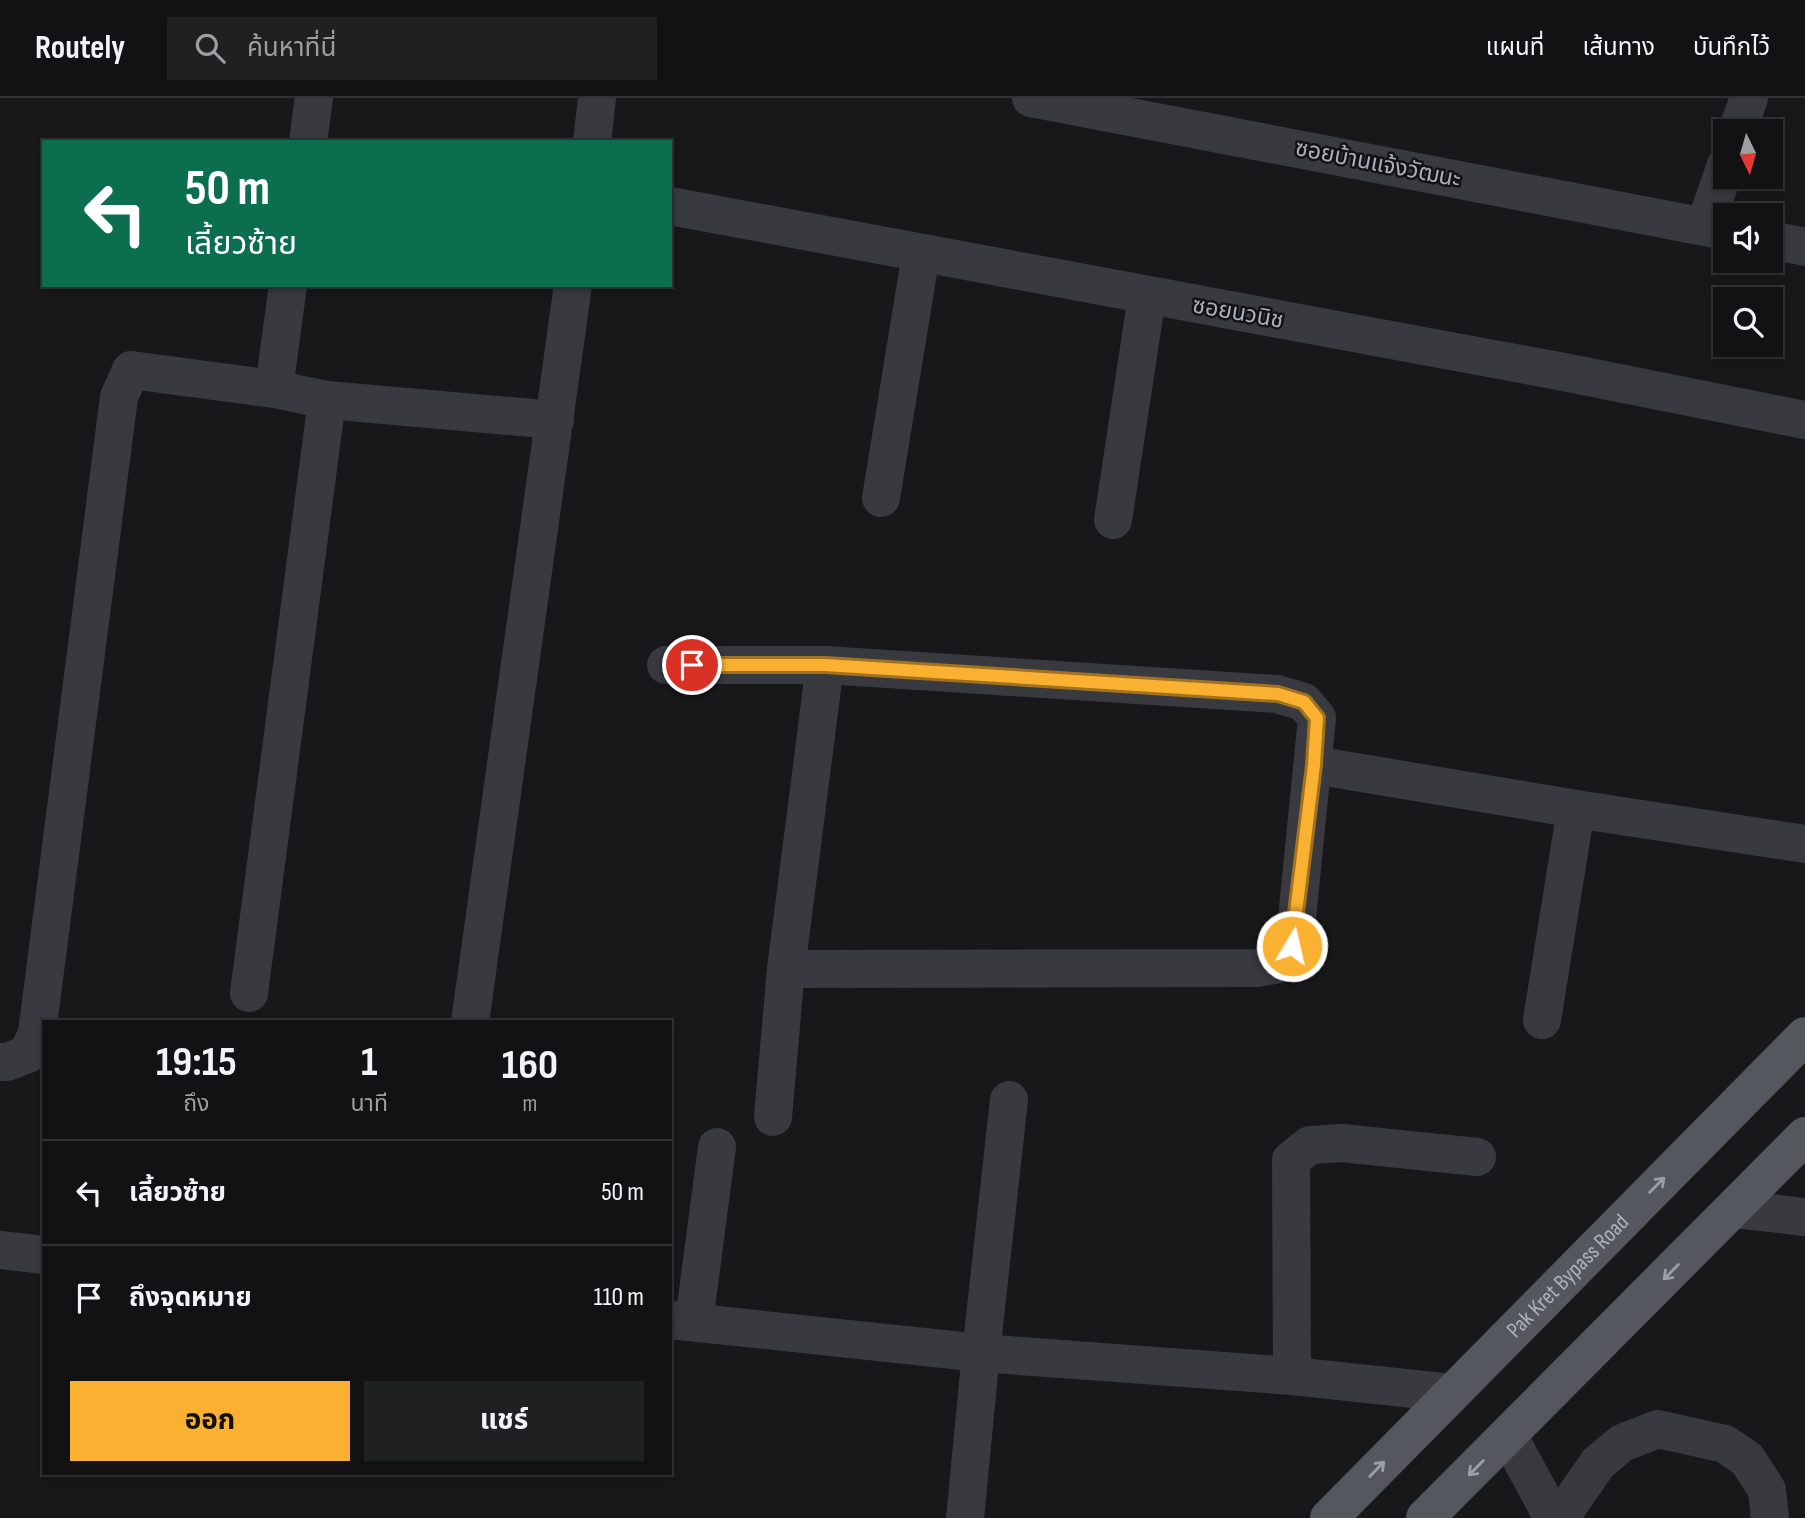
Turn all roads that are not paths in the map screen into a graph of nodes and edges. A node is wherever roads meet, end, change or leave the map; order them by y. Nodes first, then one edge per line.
1 (314, 98) edge
2 (597, 98) edge
3 (1031, 98) edge
4 (1749, 98) edge
5 (1741, 119) edge
6 (308, 140) edge
7 (592, 140) edge
8 (672, 206) edge
9 (1713, 228) edge
10 (1783, 242) edge
11 (1805, 247) edge
12 (921, 254) junction
13 (288, 287) edge
14 (573, 287) edge
15 (1147, 296) junction
16 (274, 389) junction
17 (327, 400) junction
18 (1805, 420) edge
19 (555, 421) junction
20 (881, 498) dead end
21 (1113, 520) dead end
22 (666, 665) dead end
23 (825, 665) junction
24 (1314, 765) junction
25 (1576, 809) junction
26 (1805, 844) edge
27 (786, 969) junction
28 (249, 993) dead end
29 (470, 1020) edge
30 (1542, 1020) dead end
31 (1805, 1036) edge
32 (0, 1062) edge
33 (1009, 1100) dead end
34 (774, 1117) dead end
35 (1805, 1136) edge
36 (717, 1147) dead end
37 (1477, 1157) dead end
38 (1734, 1209) junction
39 (1805, 1217) edge
40 (0, 1250) edge
41 (42, 1255) edge
42 (682, 1321) edge
43 (981, 1353) junction
44 (1292, 1376) junction
45 (1452, 1393) junction
46 (1508, 1435) junction
47 (965, 1518) edge
48 (1329, 1518) edge
49 (1425, 1518) edge
50 (1552, 1518) edge
51 (1560, 1518) edge
52 (1770, 1518) edge

1 - 6 street
2 - 7 street
3 - 9 street, ซอยบ้านแจ้งวัฒนะ
4 - 5 street
8 - 12 street, ซอยนวนิช
10 - 11 street
12 - 15 street, ซอยนวนิช
12 - 20 street
13 - 16 street
14 - 19 street
15 - 18 street, ซอยนวนิช
15 - 21 street
16 - 17 street
16 - 32 street
17 - 19 street
17 - 28 street
19 - 29 street
22 - 23 street
23 - 24 street
23 - 27 street
24 - 25 street
24 - 27 street
25 - 26 street
25 - 30 street
27 - 34 street
45 -> 31 main road, Pak Kret Bypass Road
33 - 43 street
35 - 38 main road
36 - 42 street
37 - 44 street
38 - 39 street
38 -> 46 main road
40 - 41 street
42 - 43 street
43 - 44 street
43 - 47 street
44 - 45 street
48 -> 45 main road, Pak Kret Bypass Road
46 -> 49 main road
46 - 50 street
51 - 52 street

